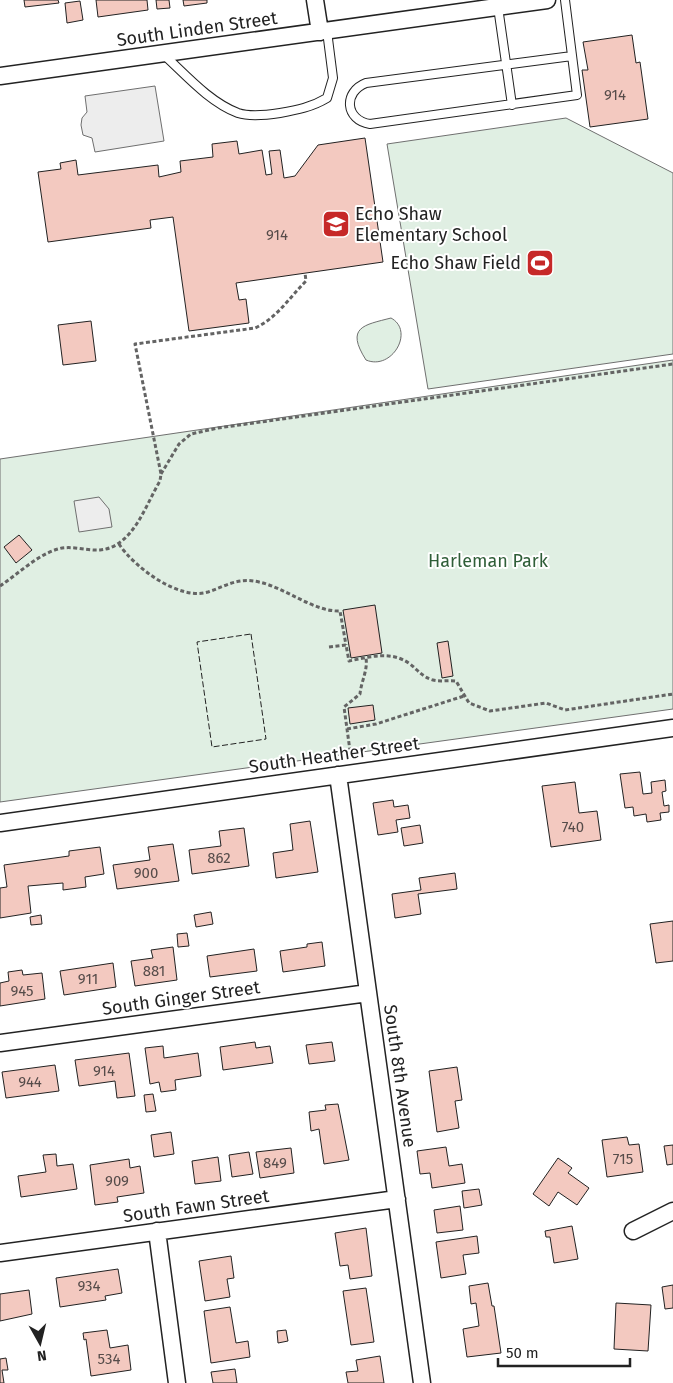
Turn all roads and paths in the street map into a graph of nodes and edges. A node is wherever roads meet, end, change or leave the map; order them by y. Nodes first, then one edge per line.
1 (316, 0) edge
2 (547, 0) edge
3 (565, 0) edge
4 (498, 7) junction
5 (323, 32) junction
6 (163, 54) junction
7 (572, 56) junction
8 (506, 64) junction
9 (0, 76) edge
10 (512, 104) junction
11 (305, 273) dead end
12 (673, 364) edge
13 (161, 474) junction
14 (119, 544) junction
15 (0, 586) edge
16 (346, 644) junction
17 (329, 647) dead end
18 (366, 658) junction
19 (673, 694) edge
20 (464, 696) junction
21 (673, 728) edge
22 (346, 730) junction
23 (346, 774) junction
24 (0, 823) edge
25 (368, 993) junction
26 (0, 1043) edge
27 (396, 1199) junction
28 (673, 1211) edge
29 (156, 1231) junction
30 (633, 1231) dead end
31 (0, 1253) edge
32 (177, 1383) edge
33 (422, 1383) edge

1 - 5 street
2 - 4 street, South Linden Street
3 - 7 lane
4 - 5 street, South Linden Street
4 - 8 lane
5 - 6 street, South Linden Street
5 - 6 lane
6 - 9 street, South Linden Street
7 - 8 lane
7 - 10 lane
8 - 10 lane
8 - 10 lane
11 - 13 path
12 - 13 path
13 - 14 path
14 - 15 path
14 - 16 path
16 - 17 path
16 - 18 path
18 - 20 path
18 - 22 path
19 - 20 path
20 - 22 path
21 - 23 street, South Heather Street
22 - 23 path
23 - 24 street, South Heather Street
23 - 25 street, South 8th Avenue
25 - 26 street, South Ginger Street
25 - 27 street, South 8th Avenue
27 - 29 street, South Fawn Street
27 - 33 street, South 8th Avenue
28 - 30 street
29 - 31 street, South Fawn Street
29 - 32 street

